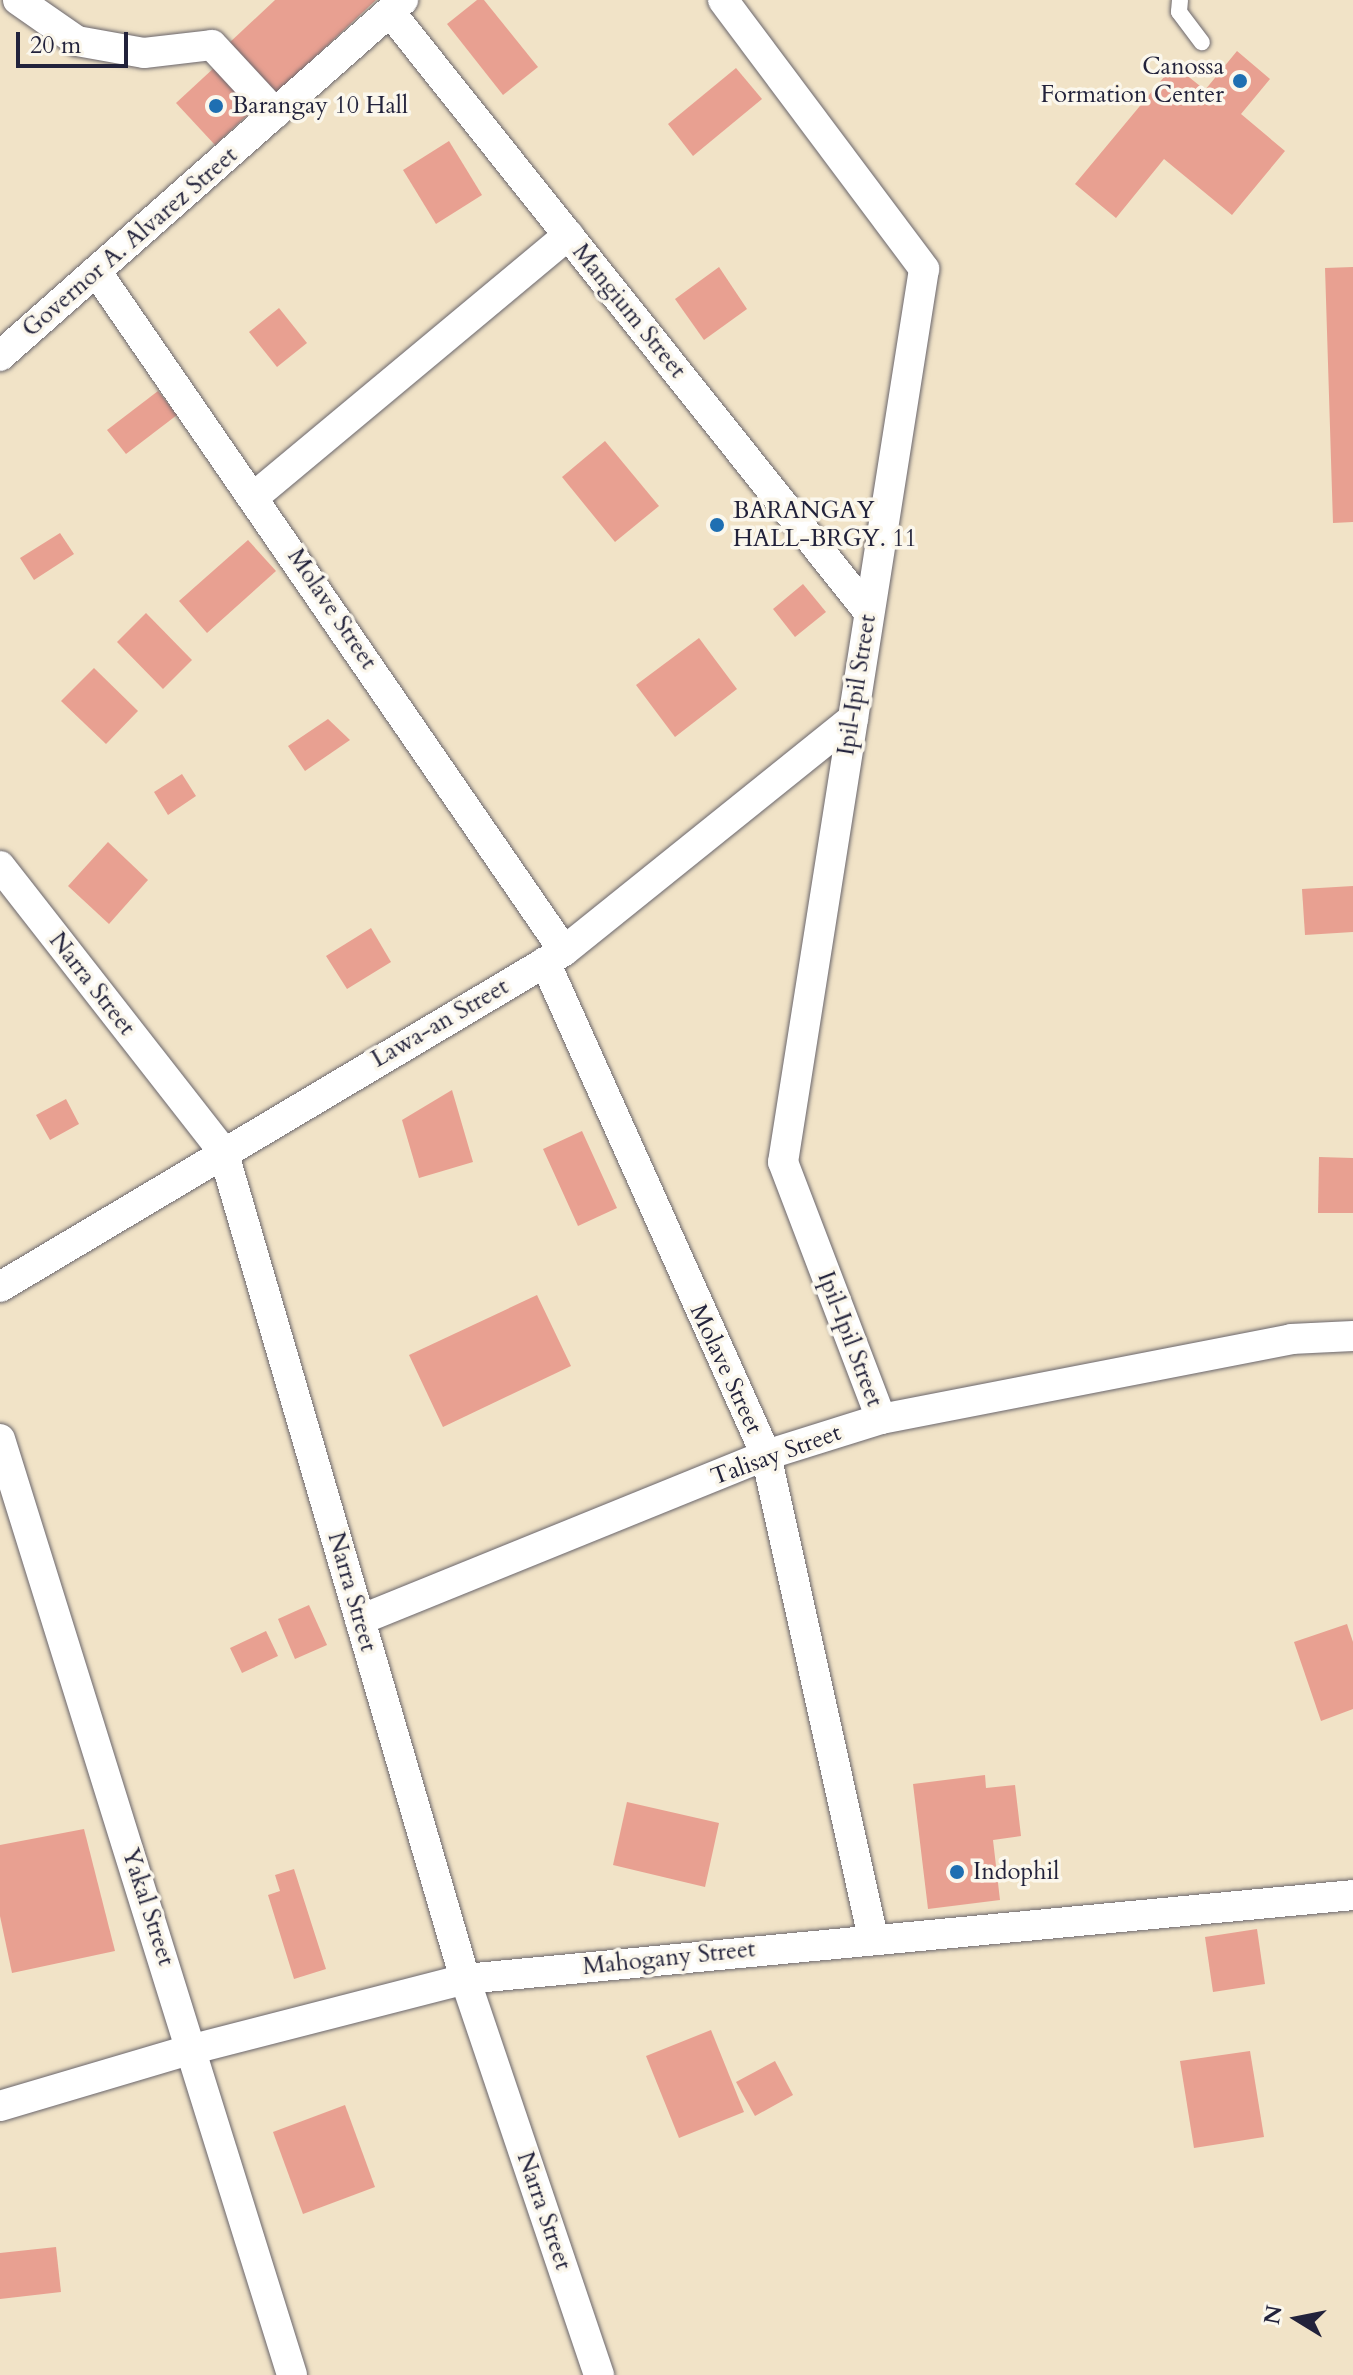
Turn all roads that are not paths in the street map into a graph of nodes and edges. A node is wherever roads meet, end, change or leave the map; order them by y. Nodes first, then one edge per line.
1 (18, 0) edge
2 (723, 0) edge
3 (1180, 0) edge
4 (397, 6) edge
5 (1202, 42) dead end
6 (275, 113) junction
7 (568, 235) junction
8 (96, 271) junction
9 (0, 356) edge
10 (255, 496) junction
11 (868, 611) junction
12 (853, 719) junction
13 (0, 866) edge
14 (554, 956) junction
15 (223, 1151) junction
16 (0, 1287) edge
17 (1353, 1336) edge
18 (881, 1419) junction
19 (0, 1439) edge
20 (766, 1455) junction
21 (360, 1620) junction
22 (1353, 1895) edge
23 (873, 1937) junction
24 (465, 1979) junction
25 (193, 2049) junction
26 (0, 2106) edge
27 (292, 2375) edge
28 (599, 2375) edge

1 - 6 street
2 - 11 street, Ipil-Ipil Street
3 - 5 lane
4 - 6 street, Governor A. Alvarez Street
4 - 7 street, Mangium Street
6 - 8 street, Governor A. Alvarez Street
7 - 10 street
7 - 11 street, Mangium Street
8 - 9 street, Governor A. Alvarez Street
8 - 10 street, Molave Street
10 - 14 street, Molave Street
11 - 12 street, Ipil-Ipil Street
12 - 14 street, Lawa-an Street
12 - 18 street, Ipil-Ipil Street
13 - 15 street, Narra Street
14 - 15 street, Lawa-an Street
14 - 20 street, Molave Street
15 - 16 street, Lawa-an Street
15 - 21 street, Narra Street
17 - 18 street, Talisay Street
18 - 20 street, Talisay Street
19 - 25 street, Yakal Street
20 - 21 street, Talisay Street
20 - 23 street, Molave Street
21 - 24 street, Narra Street
22 - 23 street, Mahogany Street
23 - 24 street, Mahogany Street
24 - 25 street, Mahogany Street
24 - 28 street, Narra Street
25 - 26 street, Mahogany Street
25 - 27 street, Yakal Street

